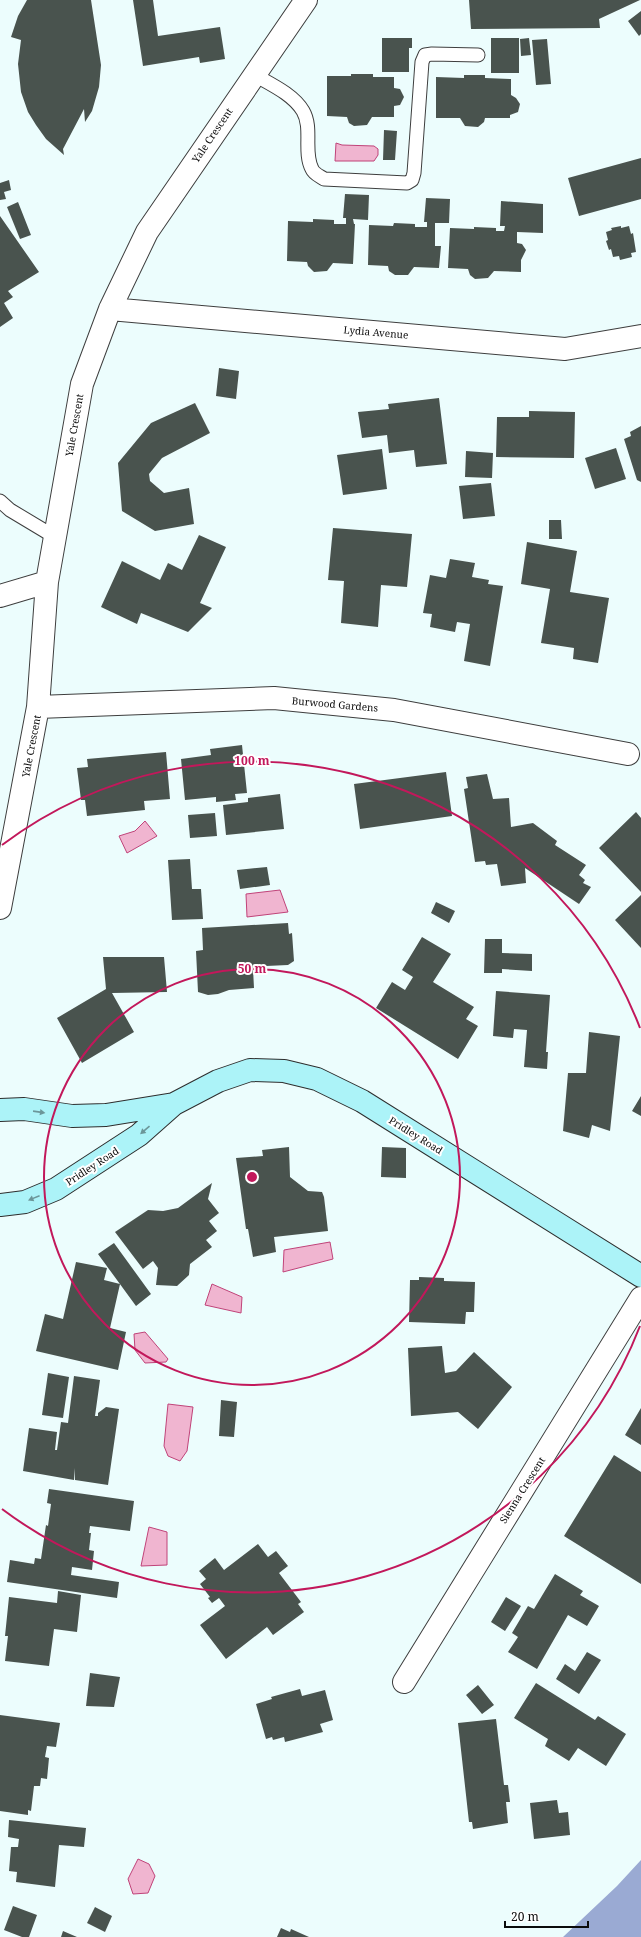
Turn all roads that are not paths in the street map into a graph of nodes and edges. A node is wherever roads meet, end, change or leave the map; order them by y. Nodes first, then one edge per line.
1 (306, 0) edge
2 (478, 55) dead end
3 (253, 74) junction
4 (110, 309) junction
5 (641, 336) edge
6 (0, 501) edge
7 (55, 537) junction
8 (47, 582) junction
9 (0, 596) edge
10 (38, 707) junction
11 (628, 754) dead end
12 (0, 908) edge
13 (174, 1104) junction
14 (0, 1110) edge
15 (0, 1205) edge
16 (641, 1276) edge
17 (641, 1298) edge
18 (404, 1682) dead end

1 - 3 street, Yale Crescent
2 - 3 lane
3 - 4 street, Yale Crescent
4 - 5 street, Lydia Avenue
4 - 7 street, Yale Crescent
6 - 7 lane
7 - 8 street, Yale Crescent
8 - 9 street
8 - 10 street, Yale Crescent
10 - 11 street, Burwood Gardens
10 - 12 street, Yale Crescent
14 -> 13 street, Pridley Road
13 -> 15 street, Pridley Road
13 - 16 street, Pridley Road
17 - 18 street, Sienna Crescent

